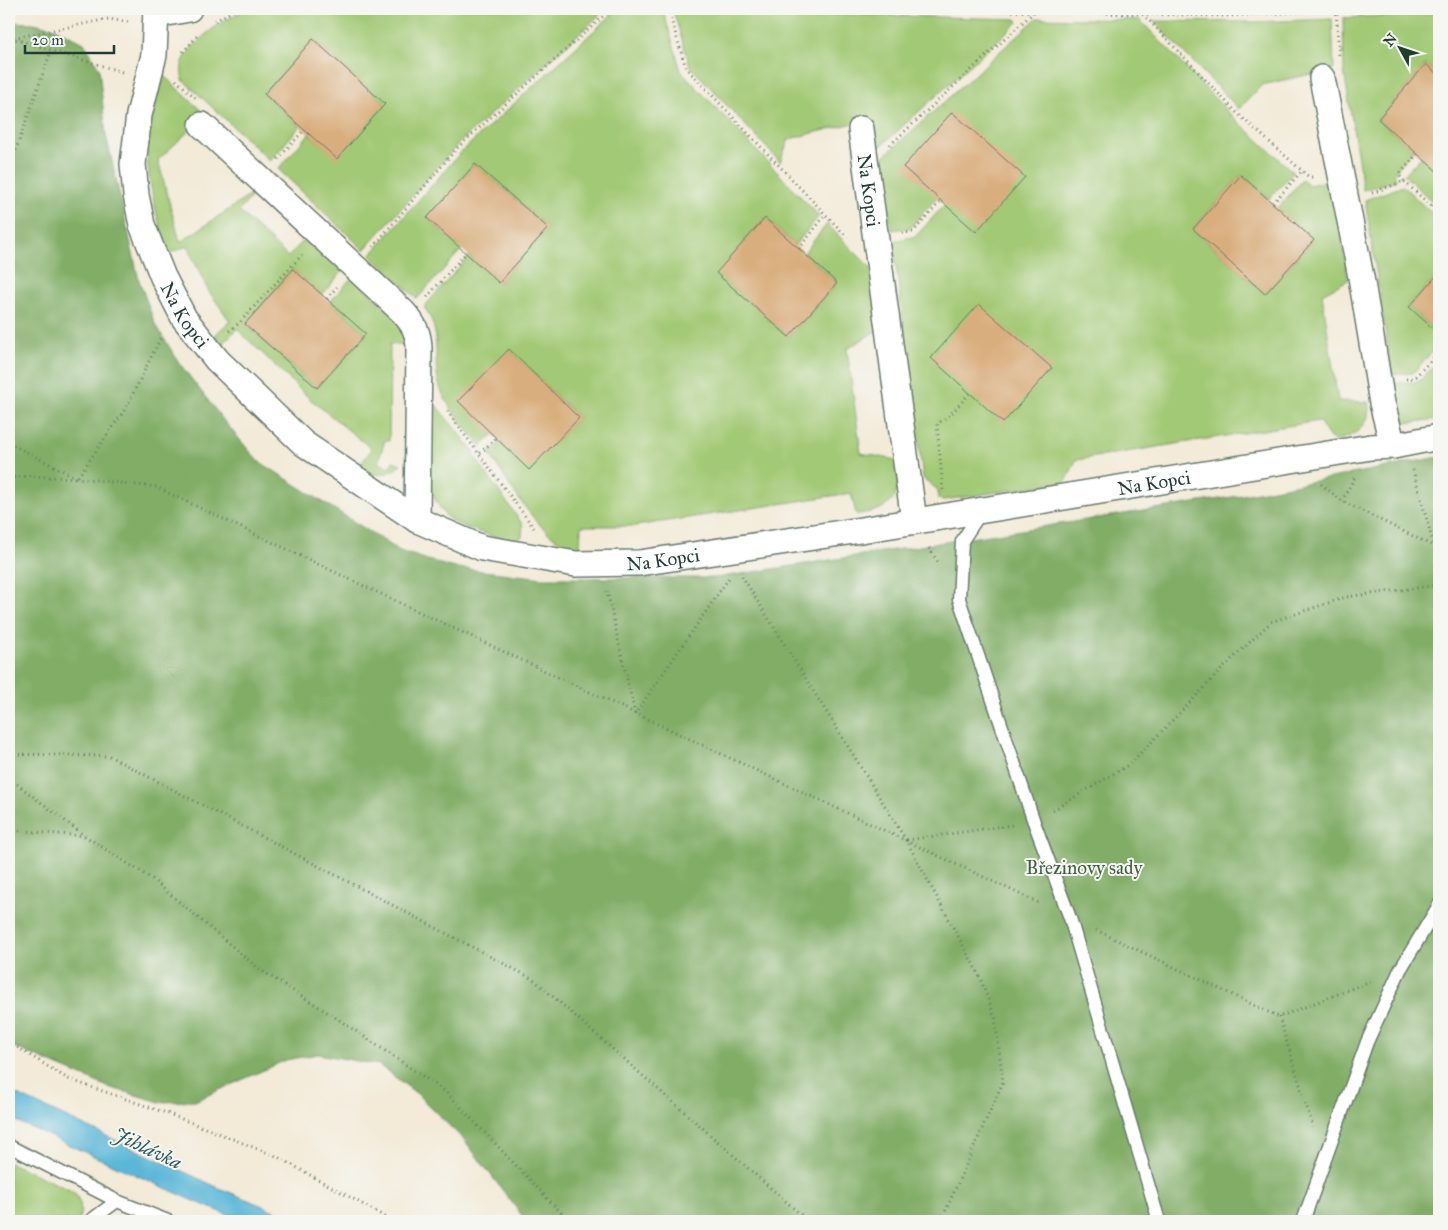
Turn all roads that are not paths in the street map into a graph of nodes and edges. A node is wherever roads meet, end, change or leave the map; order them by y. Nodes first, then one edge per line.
1 (189, 9) edge
2 (156, 17) edge
3 (1322, 78) dead end
4 (202, 115) road end
5 (861, 129) dead end
6 (1439, 437) edge
7 (1400, 444) junction
8 (983, 510) junction
9 (417, 520) junction
10 (914, 521) junction
11 (1439, 905) edge
12 (9, 1146) edge
13 (117, 1201) junction
14 (90, 1221) edge
15 (168, 1221) edge
16 (1159, 1221) edge
17 (1303, 1221) edge

1 - 2 street
2 - 9 street, Na Kopci
3 - 7 street
4 - 9 street
5 - 10 street, Na Kopci
6 - 7 street, Na Kopci
7 - 8 street, Na Kopci
8 - 10 street, Na Kopci
8 - 16 lane
9 - 10 street, Na Kopci
11 - 17 lane
12 - 13 lane
13 - 14 lane
13 - 15 lane

